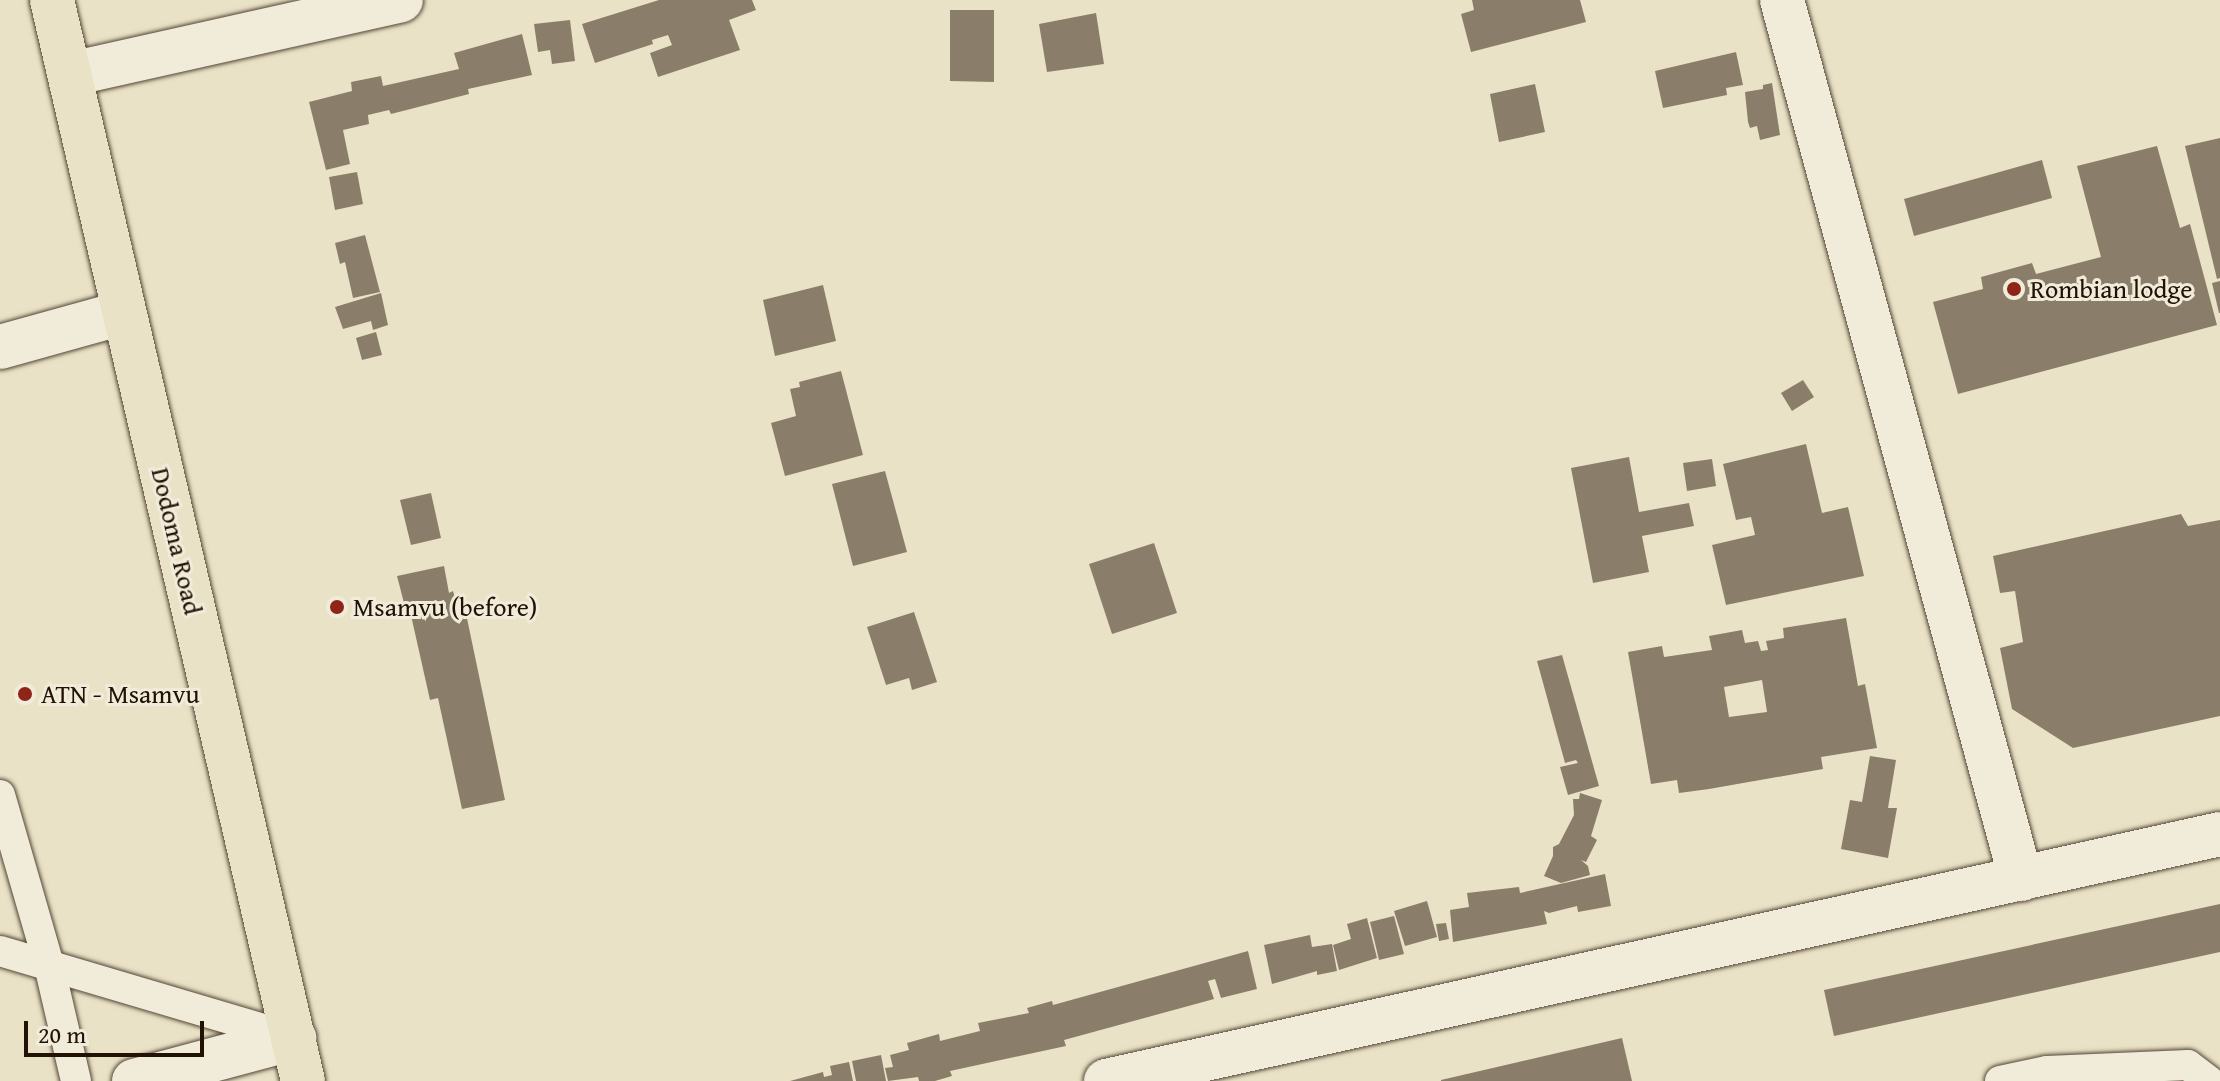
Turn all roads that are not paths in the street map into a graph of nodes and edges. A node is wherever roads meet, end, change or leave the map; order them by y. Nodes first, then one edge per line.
1 (52, 0) edge
2 (401, 0) edge
3 (1782, 0) edge
4 (71, 74) junction
5 (123, 313) junction
6 (0, 347) edge
7 (0, 795) edge
8 (2220, 834) edge
9 (2021, 879) junction
10 (0, 951) edge
11 (49, 965) junction
12 (294, 1038) junction
13 (76, 1081) edge
14 (134, 1081) edge
15 (303, 1081) edge
16 (1106, 1081) edge
17 (2000, 1081) edge
18 (2209, 1081) edge

1 - 4 highway, Dodoma Road
2 - 4 street
3 - 9 street
4 - 5 highway, Dodoma Road
5 - 6 street
5 - 12 highway, Dodoma Road
7 - 11 lane
8 - 9 street
9 - 16 street
10 - 11 lane
11 - 12 lane
11 - 13 lane
12 - 14 street
12 - 15 highway, Dodoma Road
17 - 18 lane

